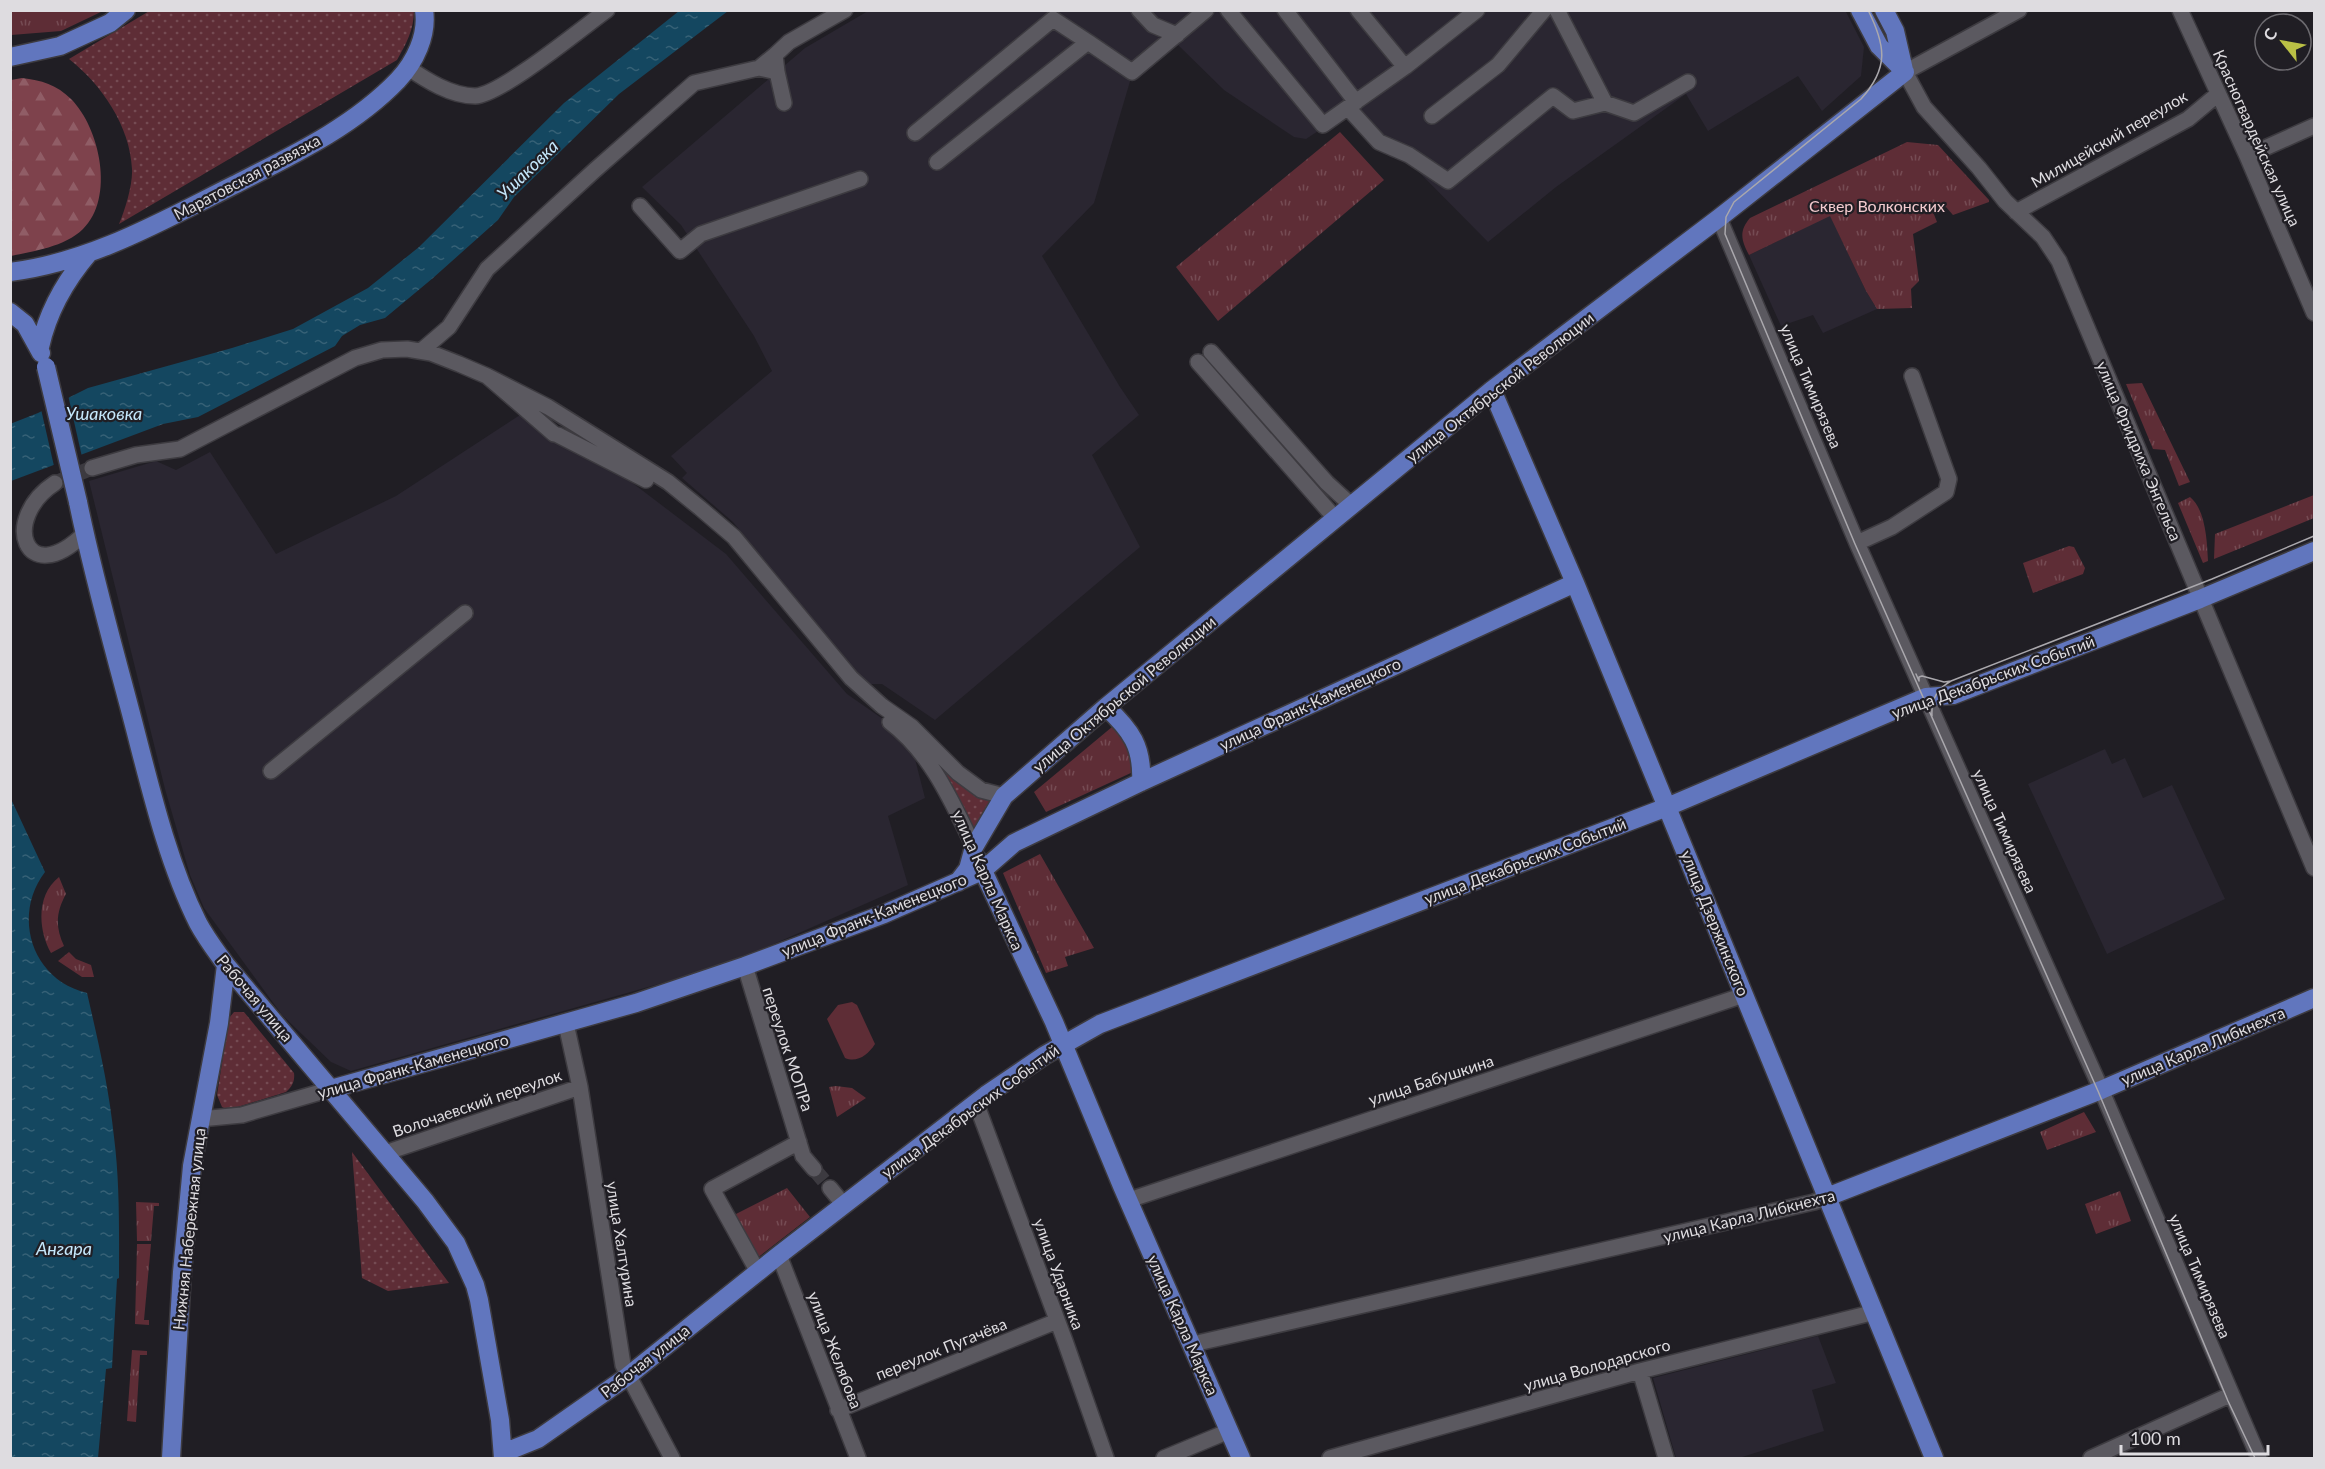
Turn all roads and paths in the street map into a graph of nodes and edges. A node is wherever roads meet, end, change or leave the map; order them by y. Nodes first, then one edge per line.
1 (126, 10) edge
2 (424, 10) edge
3 (608, 10) edge
4 (845, 10) edge
5 (1139, 10) edge
6 (1206, 10) edge
7 (1228, 10) edge
8 (1285, 10) edge
9 (1358, 10) edge
10 (1477, 10) edge
11 (1544, 10) edge
12 (1557, 10) edge
13 (1860, 10) edge
14 (1884, 10) edge
15 (2019, 10) edge
16 (2180, 10) edge
17 (1178, 35) junction
18 (1088, 42) junction
19 (775, 55) junction
20 (11, 56) edge
21 (407, 67) junction
22 (1404, 67) junction
23 (759, 68) junction
24 (777, 72) junction
25 (1905, 72) junction
26 (1688, 82) dead end
27 (2218, 94) junction
28 (784, 103) dead end
29 (1605, 103) junction
30 (1353, 105) junction
31 (1432, 116) dead end
32 (2314, 126) edge
33 (915, 133) dead end
34 (2247, 156) junction
35 (937, 162) dead end
36 (857, 180) dead end
37 (640, 206) dead end
38 (2016, 212) junction
39 (1719, 218) junction
40 (89, 253) junction
41 (10, 272) edge
42 (10, 312) edge
43 (2314, 313) edge
44 (40, 347) junction
45 (421, 351) junction
46 (490, 371) junction
47 (1912, 376) dead end
48 (1492, 390) junction
49 (565, 418) junction
50 (556, 435) junction
51 (92, 468) tunnel mouth
52 (55, 483) tunnel mouth
53 (1352, 505) junction
54 (1335, 519) junction
55 (84, 534) junction
56 (1857, 543) junction
57 (2314, 551) edge
58 (1575, 583) junction
59 (2200, 599) junction
60 (465, 613) dead end
61 (1926, 697) junction
62 (1106, 707) junction
63 (271, 771) dead end
64 (1141, 782) junction
65 (1004, 796) junction
66 (1667, 807) junction
67 (984, 829) junction
68 (974, 847) junction
69 (1004, 850) junction
70 (2314, 868) edge
71 (982, 871) junction
72 (958, 882) junction
73 (226, 965) junction
74 (745, 966) junction
75 (1744, 995) junction
76 (2314, 998) edge
77 (566, 1024) junction
78 (1063, 1043) junction
79 (580, 1087) junction
80 (331, 1089) junction
81 (2101, 1090) junction
82 (976, 1103) junction
83 (200, 1119) junction
84 (799, 1142) junction
85 (385, 1152) junction
86 (814, 1169) tunnel mouth
87 (830, 1188) tunnel mouth
88 (1827, 1197) junction
89 (1129, 1200) junction
90 (844, 1205) junction
91 (779, 1254) junction
92 (758, 1272) junction
93 (1875, 1312) junction
94 (1057, 1322) junction
95 (1193, 1344) junction
96 (1645, 1375) junction
97 (628, 1376) junction
98 (2230, 1395) junction
99 (838, 1410) junction
100 (1229, 1431) junction
101 (500, 1457) edge
102 (171, 1458) edge
103 (672, 1458) edge
104 (858, 1458) edge
105 (1106, 1458) edge
106 (1164, 1458) edge
107 (1241, 1458) edge
108 (1330, 1458) edge
109 (1666, 1458) edge
110 (1675, 1458) edge
111 (1934, 1458) edge
112 (2091, 1458) edge
113 (2259, 1458) edge

1 - 20 main road
2 - 21 main road, Маратовская развязка
3 - 21 street
4 - 19 street
5 - 17 street
6 - 17 street
7 - 30 street
8 - 30 street
9 - 22 street
10 - 22 street
11 - 31 street
12 - 29 street
13 - 25 main road, улица Фридриха Энгельса
14 - 25 main road, улица Фридриха Энгельса
15 - 25 street, улица Октябрьской Революции
16 - 27 street, Красногвардейская улица
17 - 18 street
18 - 33 street
18 - 35 street
19 - 23 street
19 - 24 street
21 - 40 main road, Маратовская развязка
22 - 30 street
23 - 24 street
23 - 45 street
24 - 28 street
25 - 38 street, улица Фридриха Энгельса
25 - 39 main road, улица Октябрьской Революции
26 - 29 street
27 - 34 street, Красногвардейская улица
27 - 38 street, Милицейский переулок
29 - 30 street
32 - 34 street
34 - 43 street, Красногвардейская улица
36 - 37 street
38 - 59 street, улица Фридриха Энгельса
39 - 48 main road, улица Октябрьской Революции
39 - 56 street, улица Тимирязева
40 - 41 main road, Маратовская развязка
40 - 44 main road
42 - 44 main road, Рабочая улица
44 - 55 main road, Рабочая улица, bridge
45 - 46 street
45 - 51 street
46 - 49 street
46 - 50 street, улица Карла Маркса
47 - 56 street
48 - 53 main road, улица Октябрьской Революции
48 - 58 main road, улица Дзержинского
49 - 50 street
49 - 65 street
50 - 68 street, улица Карла Маркса
52 - 55 street
53 - 54 main road, улица Октябрьской Революции
53 - 54 street
54 - 62 main road, улица Октябрьской Революции
55 - 73 main road, Рабочая улица
56 - 61 street, улица Тимирязева
57 - 59 main road, улица Декабрьских Событий
58 - 64 main road, улица Франк-Каменецкого
58 - 66 main road, улица Дзержинского
59 - 61 main road, улица Декабрьских Событий
59 - 70 street, улица Фридриха Энгельса
60 - 63 street
61 - 66 main road, улица Декабрьских Событий
61 - 81 street, улица Тимирязева
62 - 64 main road
62 - 65 main road, улица Октябрьской Революции
64 - 69 main road, улица Франк-Каменецкого
65 - 67 main road, улица Октябрьской Революции
66 - 75 main road, улица Дзержинского
66 - 78 main road, улица Декабрьских Событий
67 - 68 main road, улица Октябрьской Революции
67 - 69 main road
68 - 71 main road, улица Карла Маркса
68 - 72 main road, улица Октябрьской Революции
69 - 71 main road, улица Франк-Каменецкого
71 - 72 main road, улица Франк-Каменецкого
71 - 78 main road, улица Карла Маркса
72 - 74 main road, улица Франк-Каменецкого
73 - 80 main road, Рабочая улица
73 - 83 main road, Нижняя Набережная улица
74 - 77 main road, улица Франк-Каменецкого
74 - 84 street, переулок МОПРа
75 - 88 main road, улица Дзержинского
75 - 89 street, улица Бабушкина
76 - 81 main road, улица Карла Либкнехта
77 - 79 street, улица Халтурина
77 - 80 main road, улица Франк-Каменецкого
78 - 82 main road, улица Декабрьских Событий
78 - 89 main road, улица Карла Маркса
79 - 85 street, Волочаевский переулок
79 - 97 street, улица Халтурина
80 - 83 street, улица Франк-Каменецкого
80 - 85 main road, Рабочая улица
81 - 88 main road, улица Карла Либкнехта
81 - 98 street, улица Тимирязева
82 - 90 main road, улица Декабрьских Событий
82 - 94 street, улица Ударника
83 - 102 main road, Нижняя Набережная улица
84 - 86 street, переулок МОПРа
84 - 92 street
85 - 101 main road, Рабочая улица
87 - 90 street
88 - 93 main road, улица Дзержинского
88 - 95 street, улица Карла Либкнехта
89 - 95 main road, улица Карла Маркса
90 - 91 main road, улица Декабрьских Событий
91 - 92 main road, Рабочая улица
91 - 99 street, улица Желябова
92 - 97 main road, Рабочая улица
93 - 96 street, улица Володарского
93 - 111 main road, улица Дзержинского
94 - 99 street, переулок Пугачёва
94 - 105 street, улица Ударника
95 - 100 main road, улица Карла Маркса
96 - 108 street, улица Володарского
96 - 109 street
96 - 110 street
97 - 101 main road, Рабочая улица
97 - 103 street, улица Халтурина
98 - 112 street
98 - 113 street, улица Тимирязева
99 - 104 street, улица Желябова
100 - 106 street
100 - 107 main road, улица Карла Маркса

